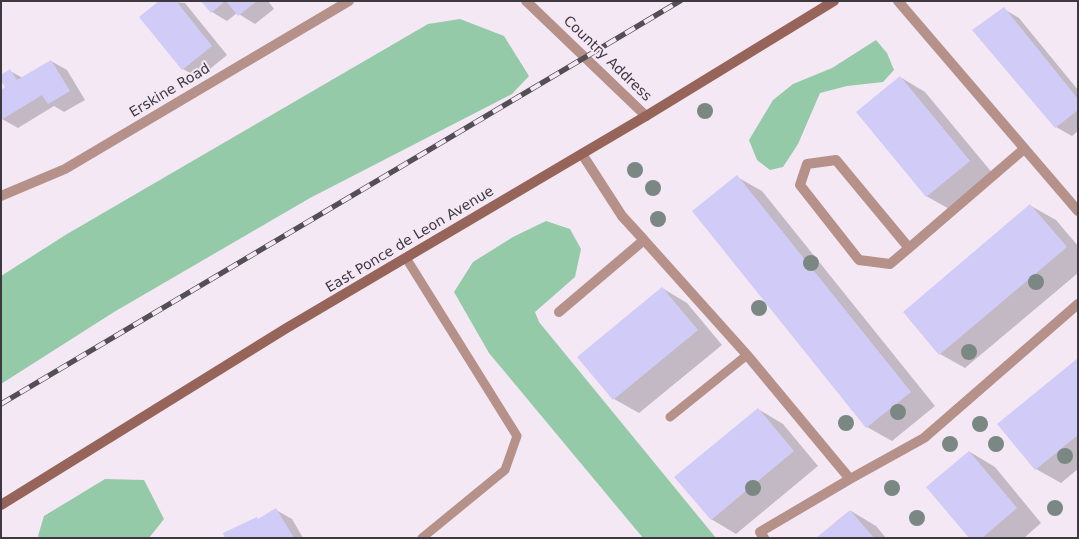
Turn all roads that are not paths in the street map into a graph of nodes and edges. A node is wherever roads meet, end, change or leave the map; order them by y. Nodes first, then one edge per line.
1 (349, 1) edge
2 (526, 1) edge
3 (834, 1) edge
4 (898, 1) edge
5 (646, 116) junction
6 (1024, 149) junction
7 (582, 154) junction
8 (1, 196) edge
9 (1078, 211) edge
10 (644, 240) junction
11 (909, 248) junction
12 (406, 258) junction
13 (1078, 304) edge
14 (560, 312) dead end
15 (747, 355) junction
16 (670, 417) dead end
17 (850, 480) junction
18 (1, 505) edge
19 (422, 538) edge
20 (764, 538) edge

1 - 8 street, Erskine Road
2 - 5 street, Country Address
3 - 5 main road, East Ponce de Leon Avenue
4 - 6 street
5 - 7 main road, East Ponce de Leon Avenue
6 - 9 street
6 - 11 street
7 - 10 street
7 - 12 main road, East Ponce de Leon Avenue
10 - 14 street
10 - 15 street
11 - 11 street
12 - 18 main road, East Ponce de Leon Avenue
12 - 19 lane
13 - 17 street
15 - 16 lane
15 - 17 street
17 - 20 street

